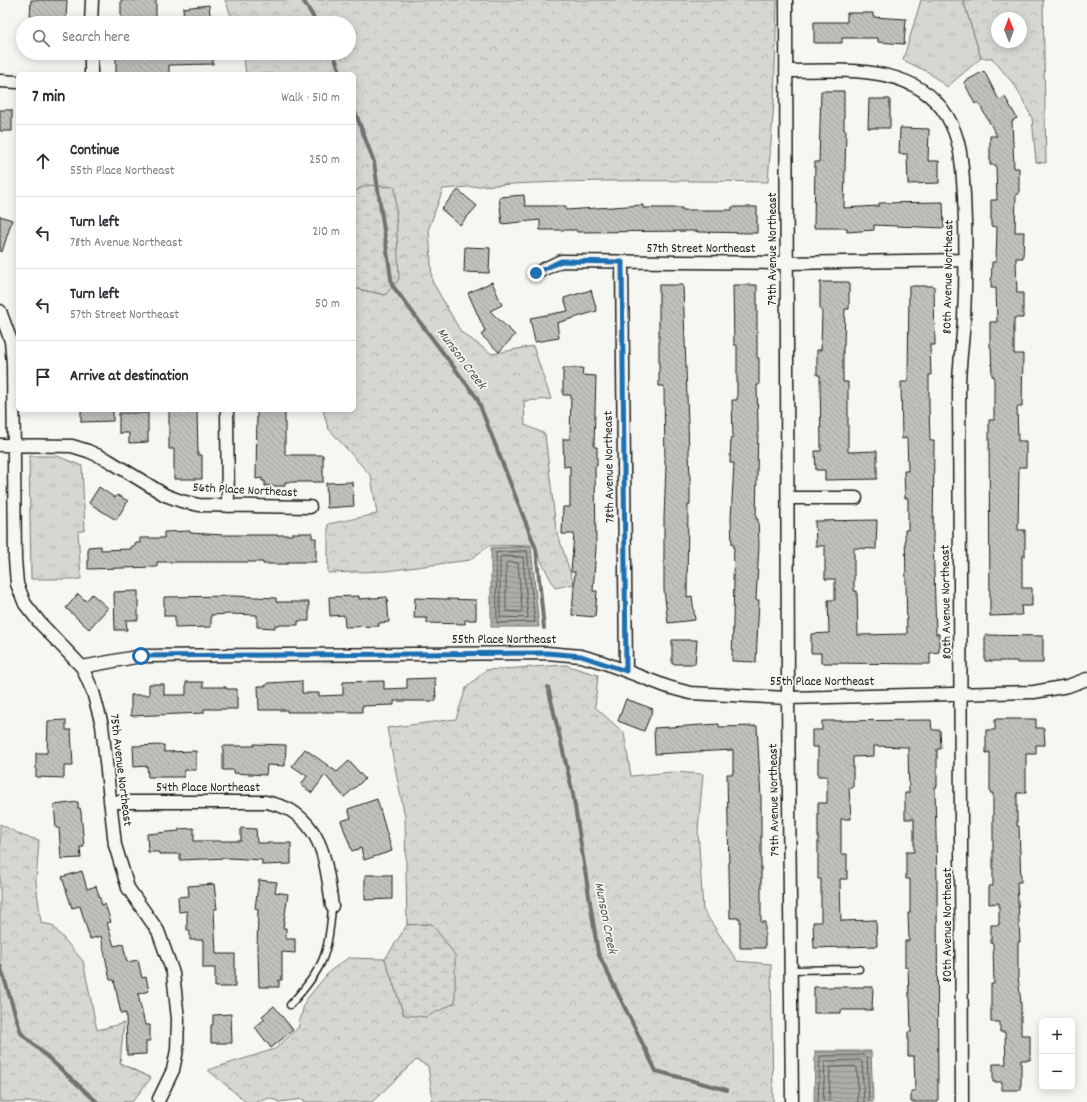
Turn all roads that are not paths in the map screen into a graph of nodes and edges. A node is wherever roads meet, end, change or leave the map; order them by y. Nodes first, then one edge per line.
1 (92, 0) edge
2 (786, 0) edge
3 (91, 16) edge
4 (91, 60) edge
5 (786, 71) junction
6 (90, 72) edge
7 (0, 81) edge
8 (16, 82) edge
9 (964, 260) junction
10 (622, 262) junction
11 (788, 263) junction
12 (536, 273) dead end
13 (0, 311) edge
14 (227, 412) edge
15 (15, 444) junction
16 (0, 445) edge
17 (788, 498) junction
18 (856, 498) dead end
19 (228, 506) junction
20 (310, 508) dead end
21 (82, 667) junction
22 (626, 671) junction
23 (1087, 679) edge
24 (962, 694) junction
25 (788, 698) junction
26 (110, 802) junction
27 (332, 906) joint
28 (859, 969) dead end
29 (791, 970) junction
30 (290, 1005) dead end
31 (159, 1101) edge
32 (792, 1102) edge
33 (962, 1102) edge

1 - 3 street
2 - 5 street, 79th Avenue Northeast
4 - 6 street
5 - 9 street, 80th Avenue Northeast
5 - 11 street, 79th Avenue Northeast
7 - 8 street
9 - 11 street, 57th Street Northeast
9 - 24 street, 80th Avenue Northeast
10 - 11 street, 57th Street Northeast
10 - 12 street, 57th Street Northeast
10 - 22 street, 78th Avenue Northeast
11 - 17 street, 79th Avenue Northeast
13 - 15 street, 75th Avenue Northeast
14 - 19 street
15 - 16 street, 56th Place Northeast
15 - 19 street, 56th Place Northeast
15 - 21 street, 75th Avenue Northeast
17 - 18 street
17 - 25 street, 79th Avenue Northeast
19 - 20 street, 56th Place Northeast
21 - 22 street, 55th Place Northeast
21 - 26 street, 75th Avenue Northeast
22 - 25 street, 55th Place Northeast
23 - 24 street, 55th Place Northeast
24 - 25 street, 55th Place Northeast
24 - 33 street, 80th Avenue Northeast
25 - 29 street, 79th Avenue Northeast
26 - 27 street, 54th Place Northeast
26 - 31 street, 75th Avenue Northeast
27 - 30 lane
28 - 29 lane
29 - 32 street, 79th Avenue Northeast

